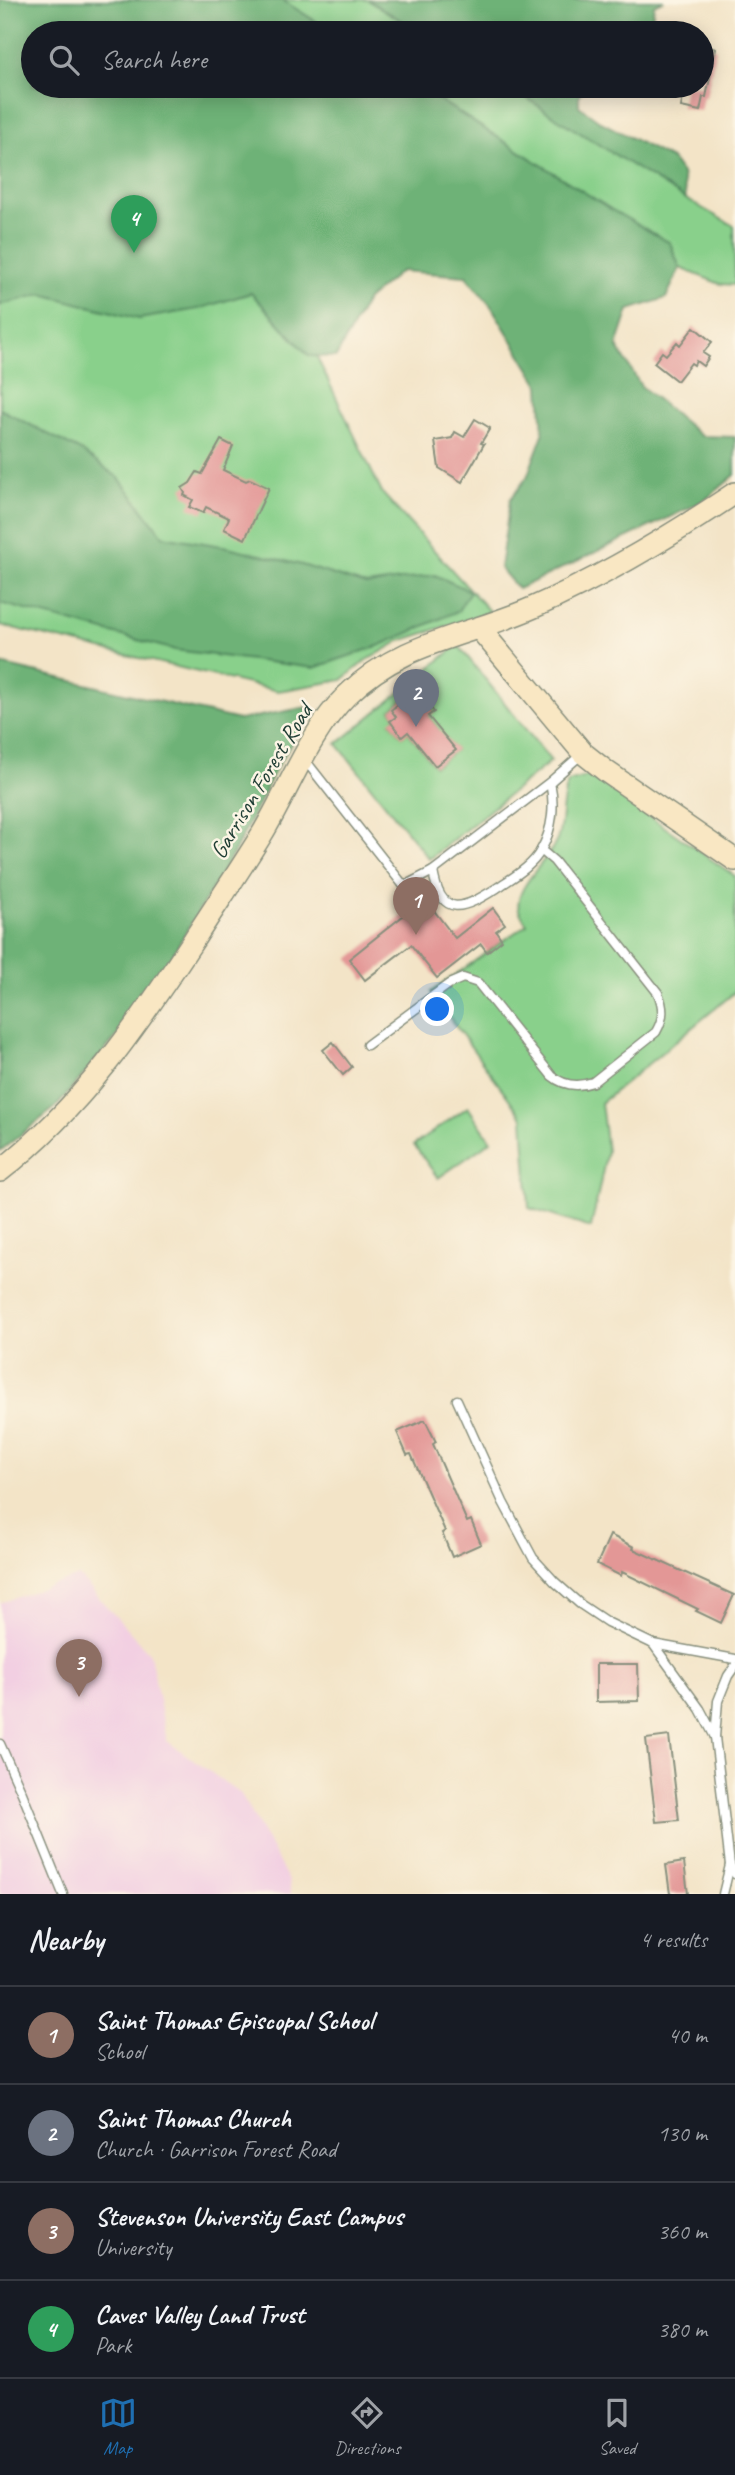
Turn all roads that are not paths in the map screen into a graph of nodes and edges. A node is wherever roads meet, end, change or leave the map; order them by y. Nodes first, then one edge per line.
1 (735, 493) edge
2 (479, 628) junction
3 (583, 753) junction
4 (303, 757) junction
5 (550, 782) junction
6 (541, 850) junction
7 (735, 860) edge
8 (433, 871) junction
9 (367, 1045) dead end
10 (0, 1171) edge
11 (457, 1400) dead end
12 (653, 1644) junction
13 (735, 1659) edge
14 (735, 1666) edge
15 (715, 1737) junction
16 (0, 1744) edge
17 (730, 1864) junction
18 (735, 1874) edge
19 (63, 1894) edge
20 (723, 1894) edge

1 - 2 main road, Garrison Forest Road
2 - 3 main road
2 - 4 main road, Garrison Forest Road
3 - 5 lane
3 - 7 main road
4 - 8 lane
4 - 10 main road, Garrison Forest Road
5 - 6 lane
5 - 8 lane
6 - 8 lane
6 - 9 lane
11 - 12 lane
12 - 13 lane
12 - 15 lane
14 - 15 lane
15 - 17 lane
16 - 19 lane
17 - 18 lane
17 - 20 lane

